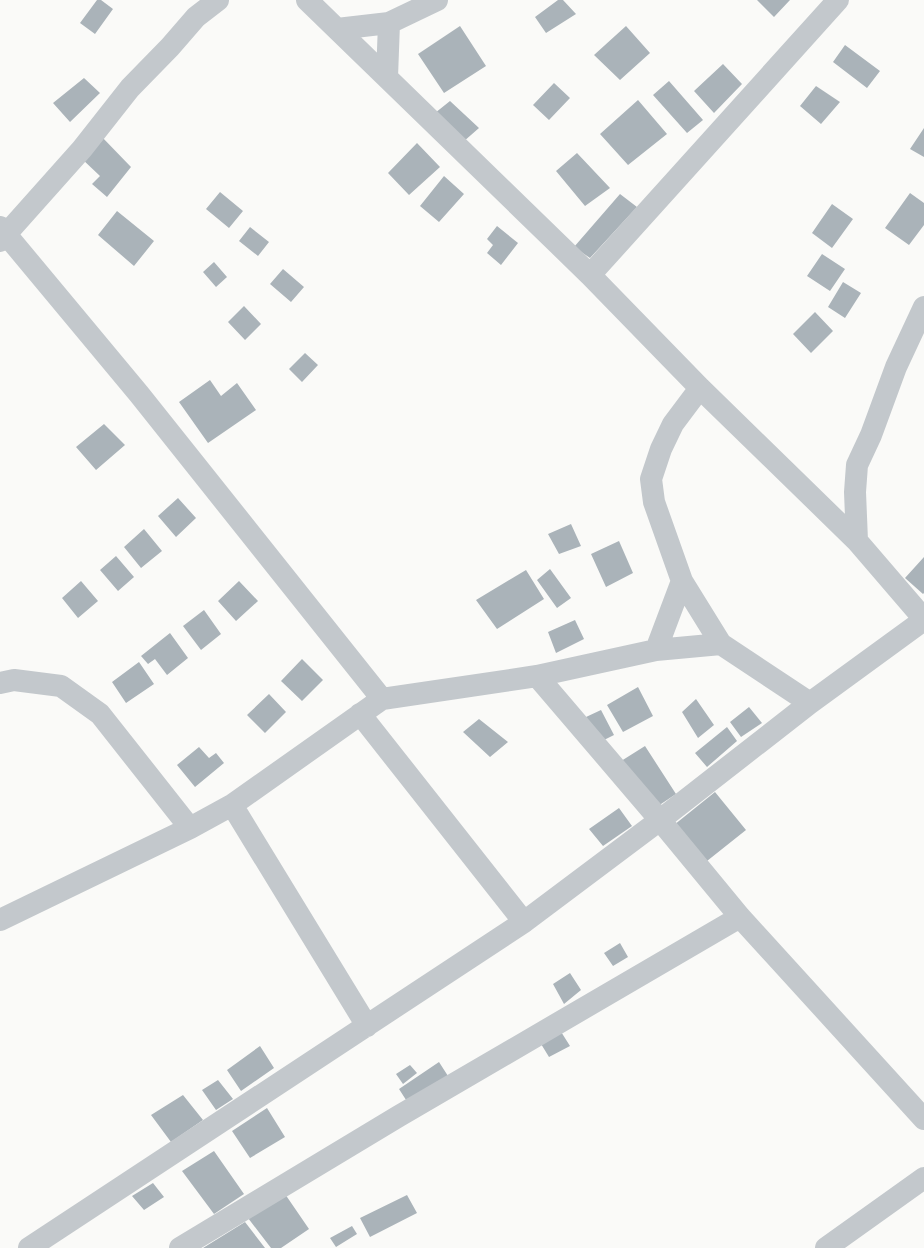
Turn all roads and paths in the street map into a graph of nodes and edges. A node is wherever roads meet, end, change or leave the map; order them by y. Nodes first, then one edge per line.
1 (218, 0) edge
2 (308, 0) edge
3 (437, 0) edge
4 (838, 0) edge
5 (389, 23) junction
6 (337, 29) junction
7 (387, 77) junction
8 (2, 234) edge
9 (590, 275) junction
10 (924, 307) edge
11 (700, 388) junction
12 (857, 541) junction
13 (682, 581) junction
14 (924, 620) edge
15 (721, 644) junction
16 (656, 650) junction
17 (537, 676) junction
18 (0, 683) edge
19 (382, 699) junction
20 (810, 703) junction
21 (360, 714) junction
22 (232, 805) junction
23 (660, 820) junction
24 (190, 828) junction
25 (740, 917) junction
26 (0, 920) edge
27 (524, 922) junction
28 (367, 1026) junction
29 (924, 1119) edge
30 (924, 1178) edge
31 (29, 1248) edge
32 (180, 1248) edge
33 (826, 1248) edge

1 - 8 street
2 - 6 street
3 - 5 street
4 - 9 street
5 - 6 street
5 - 7 street
6 - 7 street
7 - 9 street
8 - 19 street
9 - 11 street
10 - 12 street
11 - 12 street
11 - 13 street
12 - 14 street
13 - 15 street
13 - 16 street
14 - 20 street
15 - 16 street
15 - 20 street
16 - 17 street
17 - 19 street
17 - 23 street
18 - 24 street
19 - 21 street
20 - 23 street
21 - 22 street
21 - 27 street
22 - 24 street
22 - 28 street
23 - 25 street
23 - 27 street
24 - 26 street
25 - 29 street
25 - 32 street
27 - 28 street
28 - 31 street
30 - 33 street

